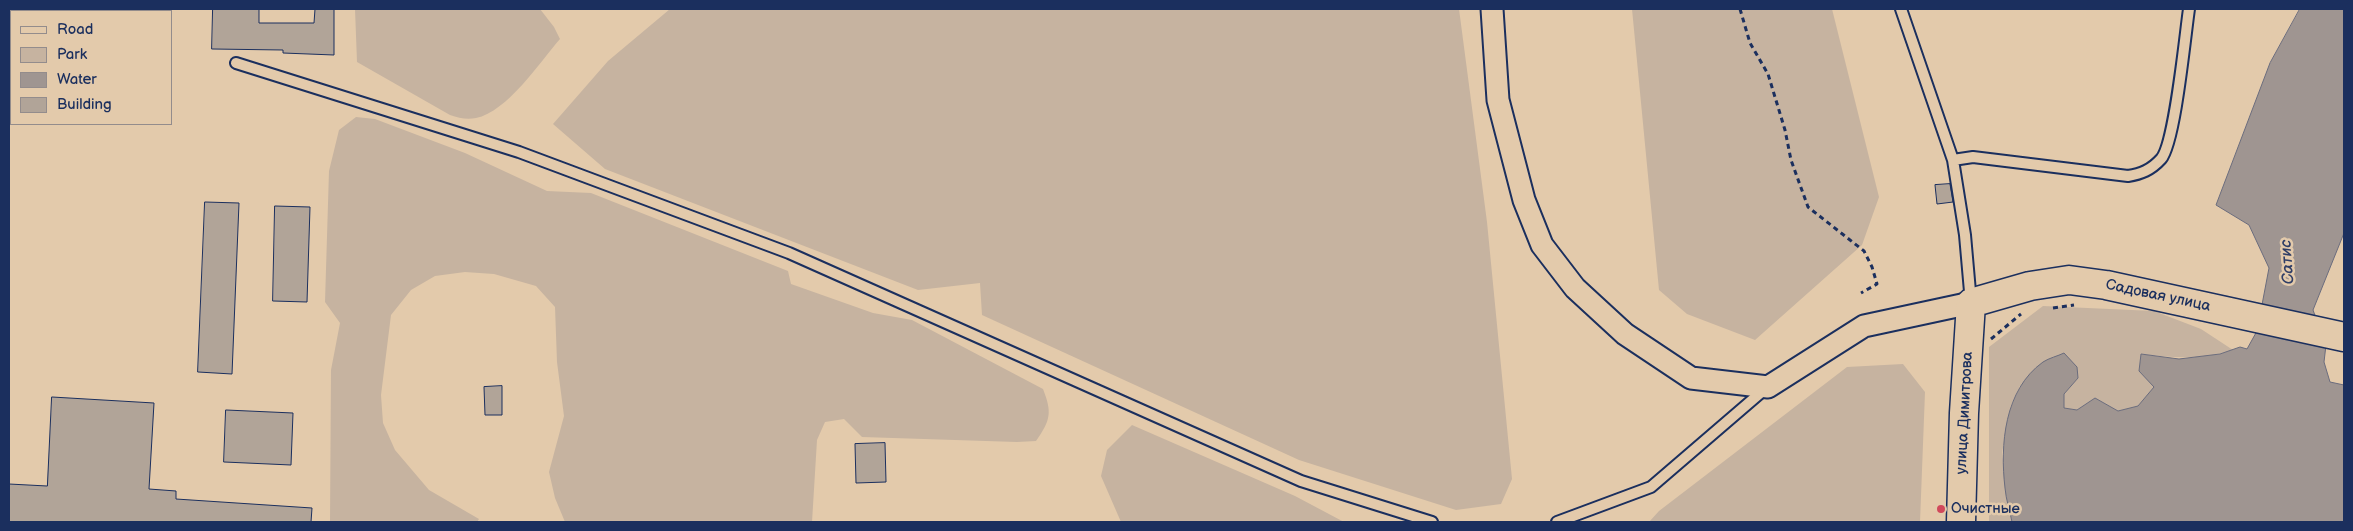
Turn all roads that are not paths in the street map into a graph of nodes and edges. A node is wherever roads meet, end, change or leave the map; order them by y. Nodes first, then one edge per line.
1 (1492, 9) edge
2 (1901, 9) edge
3 (2189, 9) edge
4 (236, 63) dead end
5 (1953, 160) junction
6 (1971, 303) junction
7 (2339, 336) edge
8 (1768, 387) junction
9 (1432, 522) edge
10 (1557, 522) edge
11 (1962, 522) edge

1 - 8 street
2 - 5 lane
3 - 5 lane
4 - 9 lane
5 - 6 lane
6 - 7 street, Садовая улица
6 - 8 street
6 - 11 street, улица Димитрова
8 - 10 lane

